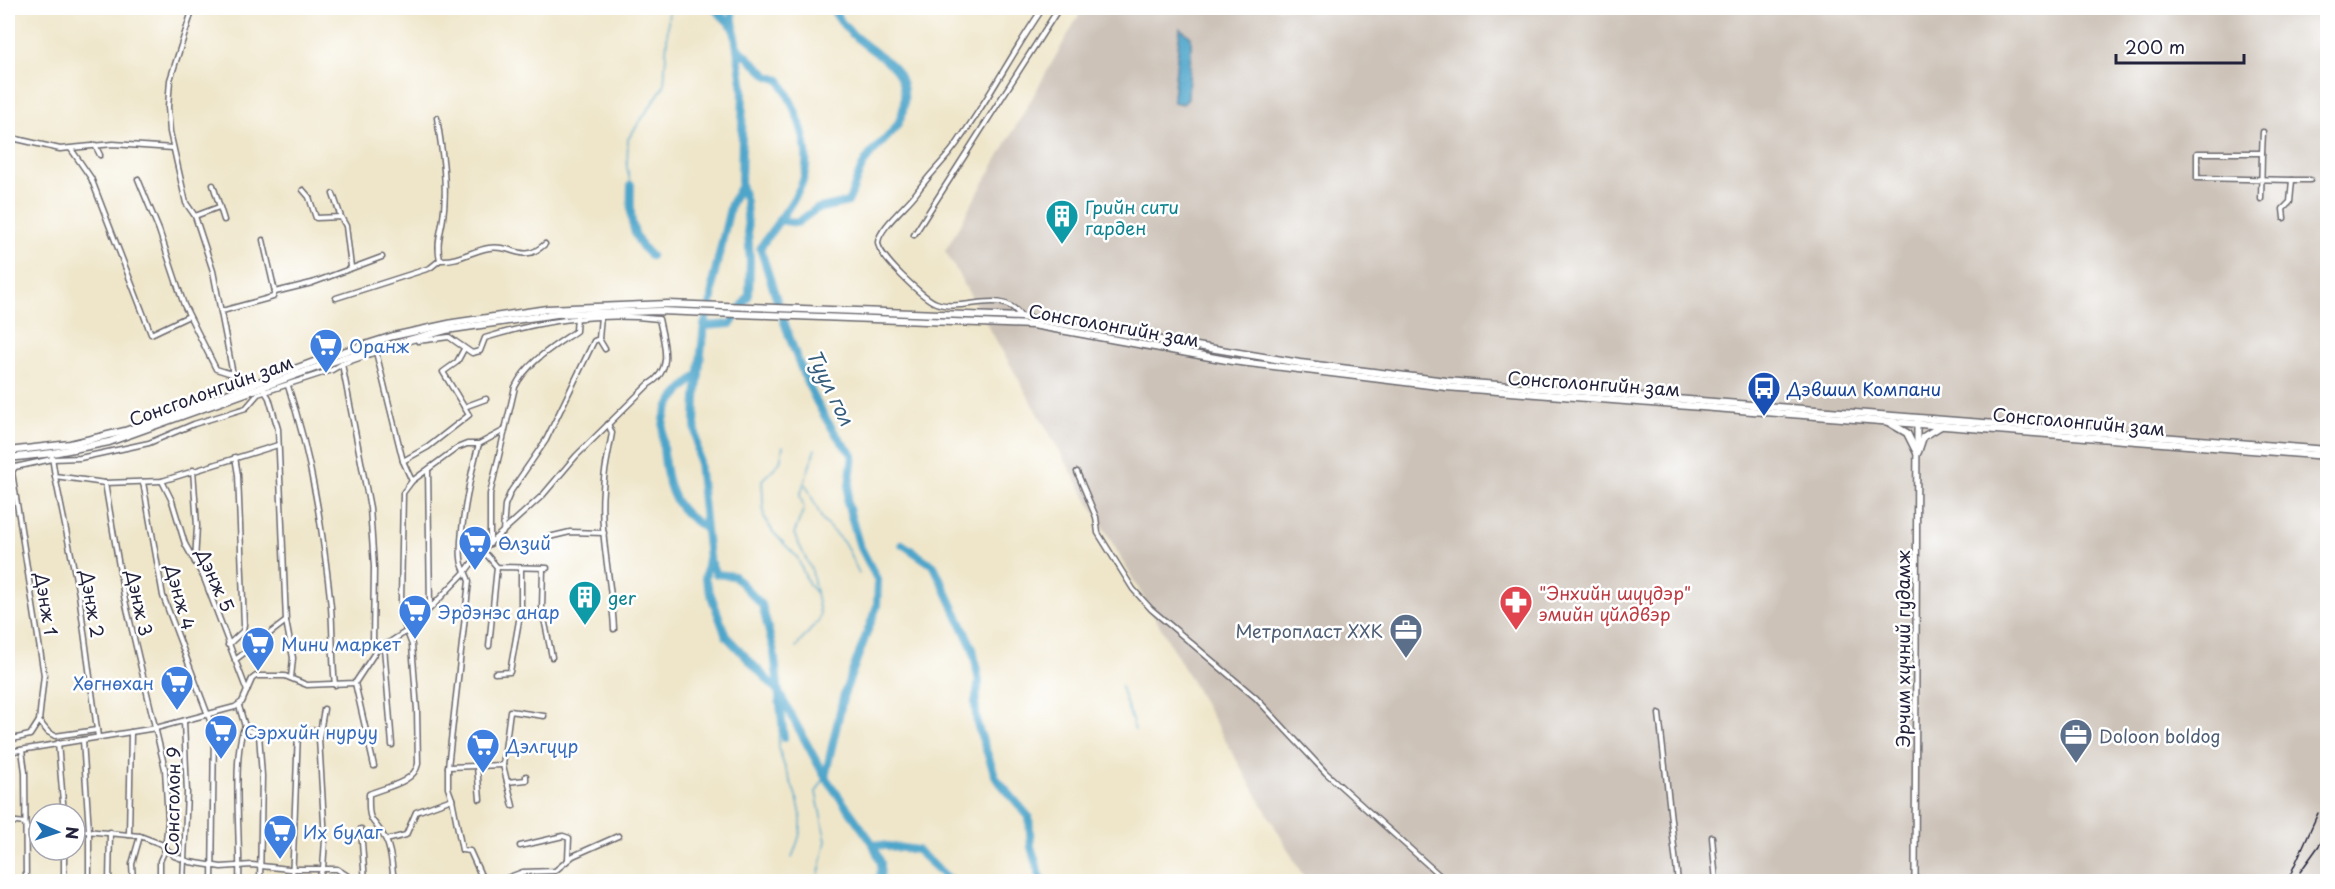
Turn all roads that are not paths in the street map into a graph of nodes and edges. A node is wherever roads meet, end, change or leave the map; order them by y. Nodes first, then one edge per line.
1 (193, 8) edge
2 (1043, 8) edge
3 (1059, 8) edge
4 (437, 118) dead end
5 (2263, 132) dead end
6 (8, 137) edge
7 (95, 145) junction
8 (173, 148) junction
9 (71, 149) junction
10 (2262, 153) junction
11 (100, 155) dead end
12 (138, 179) dead end
13 (2292, 180) junction
14 (2310, 180) dead end
15 (2262, 181) junction
16 (213, 185) dead end
17 (303, 190) dead end
18 (333, 194) dead end
19 (2262, 199) dead end
20 (219, 207) junction
21 (195, 216) junction
22 (340, 217) junction
23 (2284, 218) dead end
24 (224, 220) dead end
25 (914, 235) dead end
26 (263, 240) dead end
27 (545, 244) dead end
28 (382, 257) dead end
29 (440, 260) junction
30 (351, 267) junction
31 (275, 292) junction
32 (336, 298) dead end
33 (669, 308) junction
34 (222, 311) junction
35 (577, 315) junction
36 (598, 315) junction
37 (862, 315) junction
38 (189, 316) junction
39 (1021, 316) junction
40 (521, 317) junction
41 (521, 327) junction
42 (420, 338) junction
43 (599, 339) junction
44 (464, 349) junction
45 (605, 349) dead end
46 (376, 352) junction
47 (342, 364) junction
48 (232, 374) junction
49 (288, 386) junction
50 (263, 389) junction
51 (236, 391) junction
52 (486, 399) dead end
53 (464, 407) junction
54 (183, 414) junction
55 (1916, 416) junction
56 (1885, 421) junction
57 (608, 424) junction
58 (1917, 424) junction
59 (1945, 425) junction
60 (150, 429) junction
61 (503, 431) junction
62 (156, 439) junction
63 (479, 444) junction
64 (278, 445) junction
65 (2328, 450) edge
66 (8, 451) edge
67 (1917, 453) junction
68 (52, 456) junction
69 (2328, 456) edge
70 (235, 457) junction
71 (8, 458) edge
72 (403, 460) junction
73 (193, 470) junction
74 (428, 470) junction
75 (1077, 472) dead end
76 (55, 476) junction
77 (162, 481) junction
78 (412, 481) junction
79 (142, 482) junction
80 (105, 483) junction
81 (503, 532) junction
82 (604, 533) junction
83 (549, 537) dead end
84 (490, 544) junction
85 (479, 553) junction
86 (195, 562) junction
87 (497, 567) junction
88 (521, 568) junction
89 (466, 571) junction
90 (430, 608) junction
91 (286, 621) junction
92 (614, 629) dead end
93 (407, 631) junction
94 (228, 645) junction
95 (489, 646) dead end
96 (384, 647) junction
97 (376, 651) junction
98 (552, 657) dead end
99 (235, 660) junction
100 (495, 673) dead end
101 (291, 678) junction
102 (355, 683) junction
103 (336, 685) junction
104 (247, 691) junction
105 (238, 706) junction
106 (324, 709) dead end
107 (207, 714) junction
108 (1659, 714) dead end
109 (544, 716) dead end
110 (39, 721) junction
111 (184, 721) junction
112 (244, 726) junction
113 (156, 728) junction
114 (321, 729) junction
115 (97, 730) junction
116 (131, 732) junction
117 (298, 733) junction
118 (259, 734) junction
119 (98, 737) junction
120 (8, 740) edge
121 (83, 740) junction
122 (58, 743) junction
123 (392, 745) dead end
124 (22, 750) junction
125 (8, 752) edge
126 (503, 765) junction
127 (374, 766) dead end
128 (448, 767) junction
129 (477, 767) junction
130 (526, 776) dead end
131 (507, 782) junction
132 (452, 798) junction
133 (480, 799) dead end
134 (63, 802) edge
135 (513, 806) dead end
136 (8, 821) edge
137 (25, 823) junction
138 (27, 829) edge
139 (361, 829) dead end
140 (89, 831) junction
141 (110, 832) junction
142 (129, 835) junction
143 (140, 836) junction
144 (618, 836) dead end
145 (1712, 837) dead end
146 (386, 840) junction
147 (520, 846) dead end
148 (165, 850) junction
149 (568, 859) junction
150 (186, 861) junction
151 (64, 862) edge
152 (212, 866) junction
153 (240, 866) junction
154 (260, 866) junction
155 (323, 868) junction
156 (292, 869) junction
157 (26, 882) edge
158 (64, 882) edge
159 (88, 882) edge
160 (109, 882) edge
161 (133, 882) edge
162 (160, 882) edge
163 (183, 882) edge
164 (212, 882) edge
165 (239, 882) edge
166 (260, 882) edge
167 (292, 882) edge
168 (317, 882) edge
169 (357, 882) edge
170 (365, 882) edge
171 (394, 882) edge
172 (484, 882) edge
173 (496, 882) edge
174 (1447, 882) edge
175 (1678, 882) edge
176 (1716, 882) edge
177 (1915, 882) edge

1 - 8 street
2 - 39 street
3 - 25 street
4 - 29 street
5 - 10 street
6 - 9 street
7 - 8 street
7 - 9 street
7 - 11 street
8 - 21 street
9 - 38 street
10 - 15 street
10 - 15 street
12 - 38 street
13 - 14 street
13 - 15 street
13 - 23 street
15 - 19 street
16 - 20 street
17 - 22 street
18 - 22 street
20 - 21 street
20 - 24 street
21 - 34 street
22 - 30 street
26 - 31 street
27 - 29 street
28 - 30 street
29 - 32 street
30 - 31 street
31 - 34 street
33 - 36 main road, Сонсголонгийн зам
33 - 37 main road
33 - 51 main road, Сонсголонгийн зам
34 - 48 street
35 - 36 main road, Сонсголонгийн зам
35 - 40 main road, Сонсголонгийн зам
35 - 41 street
35 - 61 street
36 - 43 street
36 - 57 street
37 - 39 main road, Сонсголонгийн зам
37 - 56 main road, Сонсголонгийн зам
38 - 48 street
39 - 55 main road, Сонсголонгийн зам
40 - 41 street
40 - 42 main road, Сонсголонгийн зам
41 - 44 street
42 - 44 street
42 - 46 street
42 - 50 main road, Сонсголонгийн зам
43 - 45 street
43 - 81 street
44 - 53 street
46 - 47 street
46 - 72 street
47 - 49 street
47 - 97 street
48 - 51 street
49 - 50 street
49 - 103 street
50 - 54 main road, Сонсголонгийн зам
50 - 62 street
50 - 64 street
51 - 54 main road, Сонсголонгийн зам
52 - 53 street
53 - 72 street
54 - 60 main road, Сонсголонгийн зам
54 - 66 main road, Сонсголонгийн зам
55 - 58 main road, Эрчим хүчний гудамж
55 - 65 main road, Сонсголонгийн зам
56 - 58 main road, Сонсголонгийн зам
56 - 67 main road
57 - 81 street
57 - 82 street
58 - 59 main road, Сонсголонгийн зам
58 - 67 main road, Эрчим хүчний гудамж
59 - 67 main road
59 - 69 main road, Сонсголонгийн зам
60 - 62 street
60 - 68 main road, Сонсголонгийн зам
61 - 63 street
61 - 84 street
62 - 68 street
63 - 74 street
63 - 89 street
64 - 70 street
64 - 91 street
67 - 177 main road, Эрчим хүчний гудамж
68 - 71 main road, Сонсголонгийн зам
68 - 76 street, Дэнж 2
68 - 110 street, Дэнж 1
70 - 73 street
70 - 94 street
72 - 78 street
73 - 77 street
73 - 86 street
74 - 78 street
74 - 90 street
75 - 174 street
76 - 80 street
76 - 115 street, Дэнж 2
77 - 79 street
77 - 86 street, Дэнж 5
78 - 93 street
79 - 80 street
79 - 107 street, Дэнж 4
80 - 113 street, Дэнж 3
81 - 84 street
82 - 83 street
82 - 92 street
84 - 85 street
85 - 87 street
85 - 89 street
86 - 94 street, Дэнж 5
87 - 88 street
87 - 95 street
88 - 98 street
88 - 100 street
89 - 90 street
89 - 128 street
90 - 93 street
91 - 99 street
91 - 101 street
93 - 96 street
93 - 146 street
94 - 99 street, Дэнж 5
96 - 97 street
96 - 123 street
97 - 102 street
99 - 104 street, Дэнж 5
101 - 103 street
101 - 104 street
102 - 103 street
102 - 127 street
104 - 105 street
105 - 107 street
105 - 112 street
106 - 114 street
107 - 111 street
107 - 152 street, Дэнж 4
108 - 175 street
109 - 126 street
110 - 115 street
110 - 120 street
111 - 113 street
111 - 150 street, Сонсголон 9
112 - 118 street
112 - 153 street
113 - 116 street
113 - 148 street, Дэнж 3
114 - 117 street
114 - 155 street
115 - 119 street, Дэнж 2
116 - 119 street
116 - 142 street
117 - 118 street
117 - 156 street
118 - 154 street
119 - 121 street
121 - 122 street
121 - 140 street
122 - 124 street
122 - 134 street
124 - 125 street
124 - 137 street
126 - 129 street
126 - 131 street
128 - 129 street
128 - 132 street
129 - 133 street
130 - 131 street
131 - 135 street
132 - 146 street
132 - 172 street
136 - 137 street
137 - 138 street
137 - 157 street
139 - 170 street
140 - 141 street
140 - 159 street
141 - 142 street
141 - 160 street
142 - 143 street
143 - 148 street
143 - 161 street
144 - 149 street
145 - 176 street
146 - 171 street
147 - 149 street
148 - 150 street
148 - 162 street, Дэнж 3
149 - 173 street
150 - 152 street
150 - 163 street, Сонсголон 9
151 - 158 street
152 - 153 street
152 - 164 street, Дэнж 4
153 - 154 street
153 - 165 street
154 - 156 street
154 - 166 street
155 - 156 street
155 - 168 street
155 - 169 street
156 - 167 street

